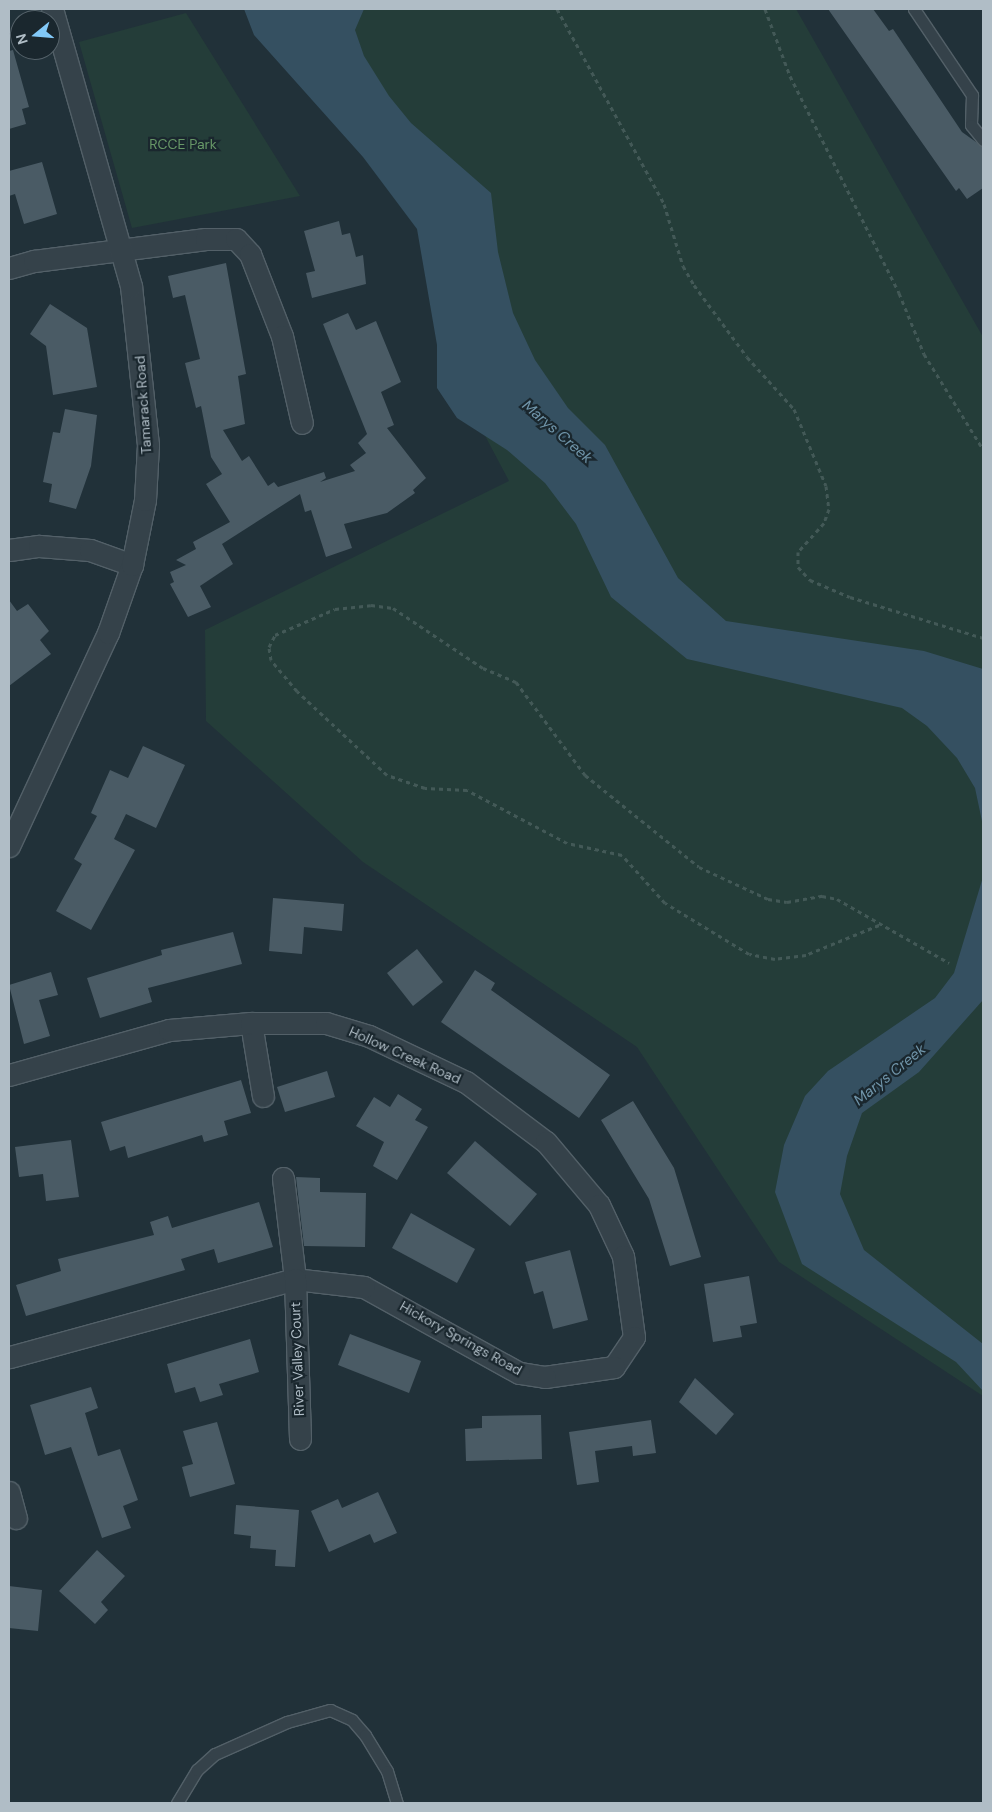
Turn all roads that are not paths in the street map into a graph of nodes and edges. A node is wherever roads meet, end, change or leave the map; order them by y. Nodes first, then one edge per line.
1 (52, 9) edge
2 (914, 9) edge
3 (983, 140) edge
4 (120, 250) junction
5 (9, 268) edge
6 (302, 423) dead end
7 (9, 550) edge
8 (132, 565) junction
9 (9, 846) edge
10 (251, 1023) junction
11 (9, 1075) edge
12 (264, 1096) dead end
13 (283, 1178) dead end
14 (295, 1279) junction
15 (623, 1355) joint
16 (9, 1357) edge
17 (300, 1439) dead end
18 (9, 1492) edge
19 (16, 1518) dead end
20 (177, 1803) edge
21 (397, 1803) edge

1 - 4 street, Tamarack Road
2 - 3 lane
4 - 5 street
4 - 6 street
4 - 8 street, Tamarack Road
7 - 8 street
8 - 9 street, Tamarack Road
10 - 11 street, Hollow Creek Road
10 - 12 street
10 - 15 street, Hollow Creek Road
13 - 14 street
14 - 15 street, Hickory Springs Road
14 - 16 street, Hickory Springs Road
14 - 17 street, River Valley Court
18 - 19 street
20 - 21 lane

